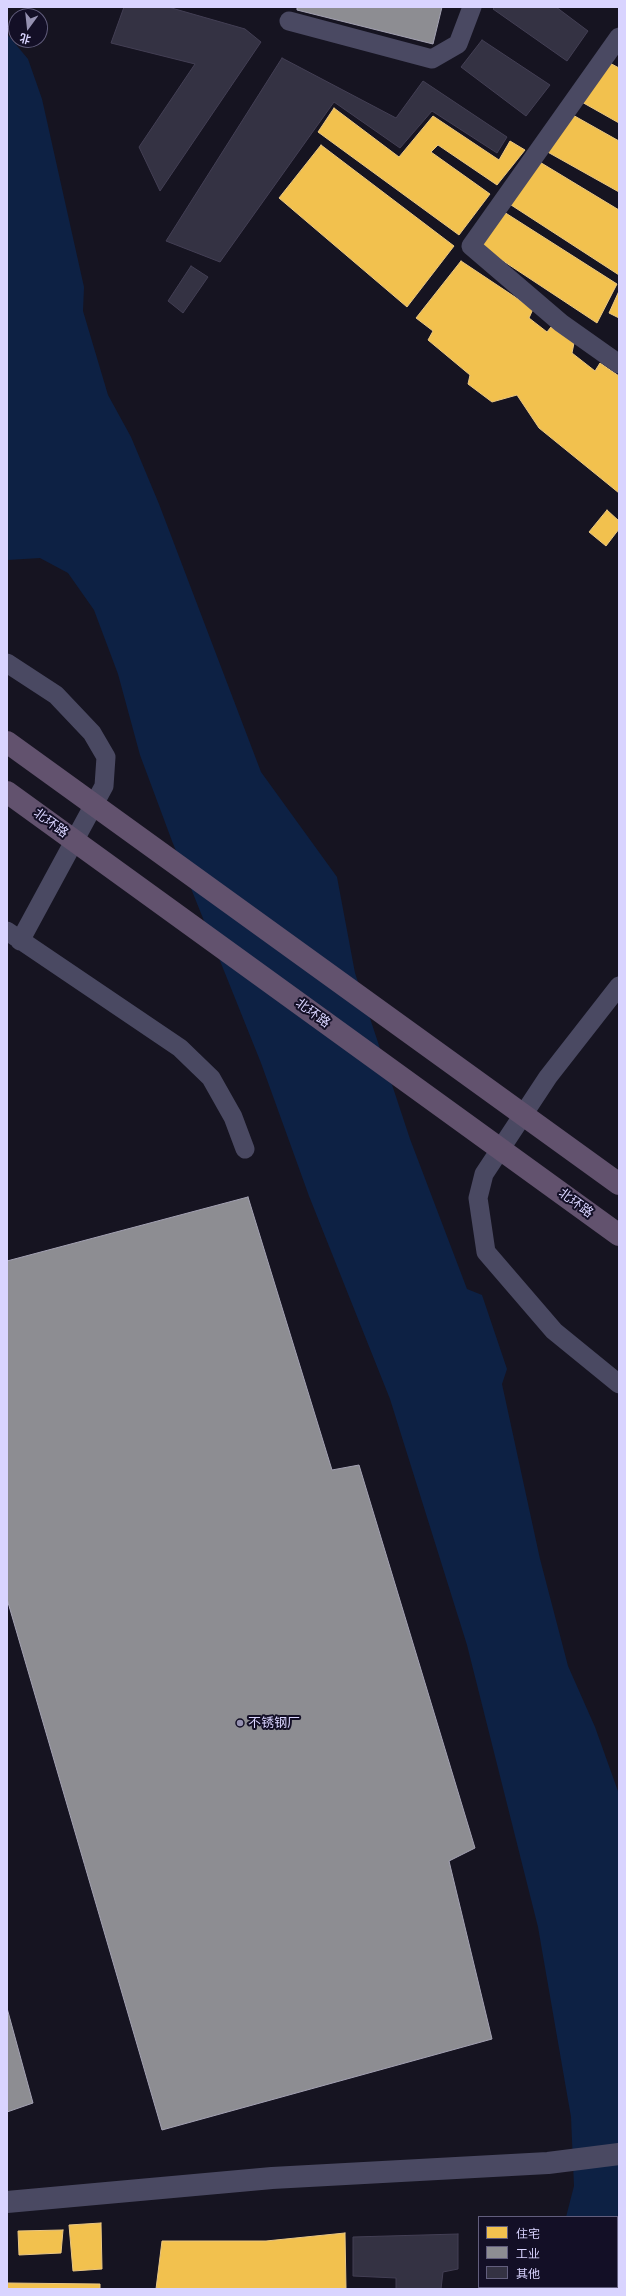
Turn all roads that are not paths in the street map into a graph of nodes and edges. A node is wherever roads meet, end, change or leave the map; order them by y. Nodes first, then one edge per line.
1 (472, 7) edge
2 (289, 21) dead end
3 (619, 37) edge
4 (619, 364) edge
5 (7, 663) edge
6 (7, 735) edge
7 (7, 742) edge
8 (50, 773) junction
9 (13, 797) edge
10 (14, 936) edge
11 (619, 986) edge
12 (246, 1149) dead end
13 (613, 1179) edge
14 (577, 1203) junction
15 (619, 1235) edge
16 (619, 1240) edge
17 (619, 1384) edge
18 (619, 2154) edge
19 (7, 2202) edge

1 - 2 street
3 - 4 street
5 - 10 street
6 - 8 highway
7 - 8 highway
8 - 13 highway
9 - 14 highway, 北环路
10 - 12 street
11 - 17 street
14 - 15 highway, 北环路
14 - 16 highway
18 - 19 street

